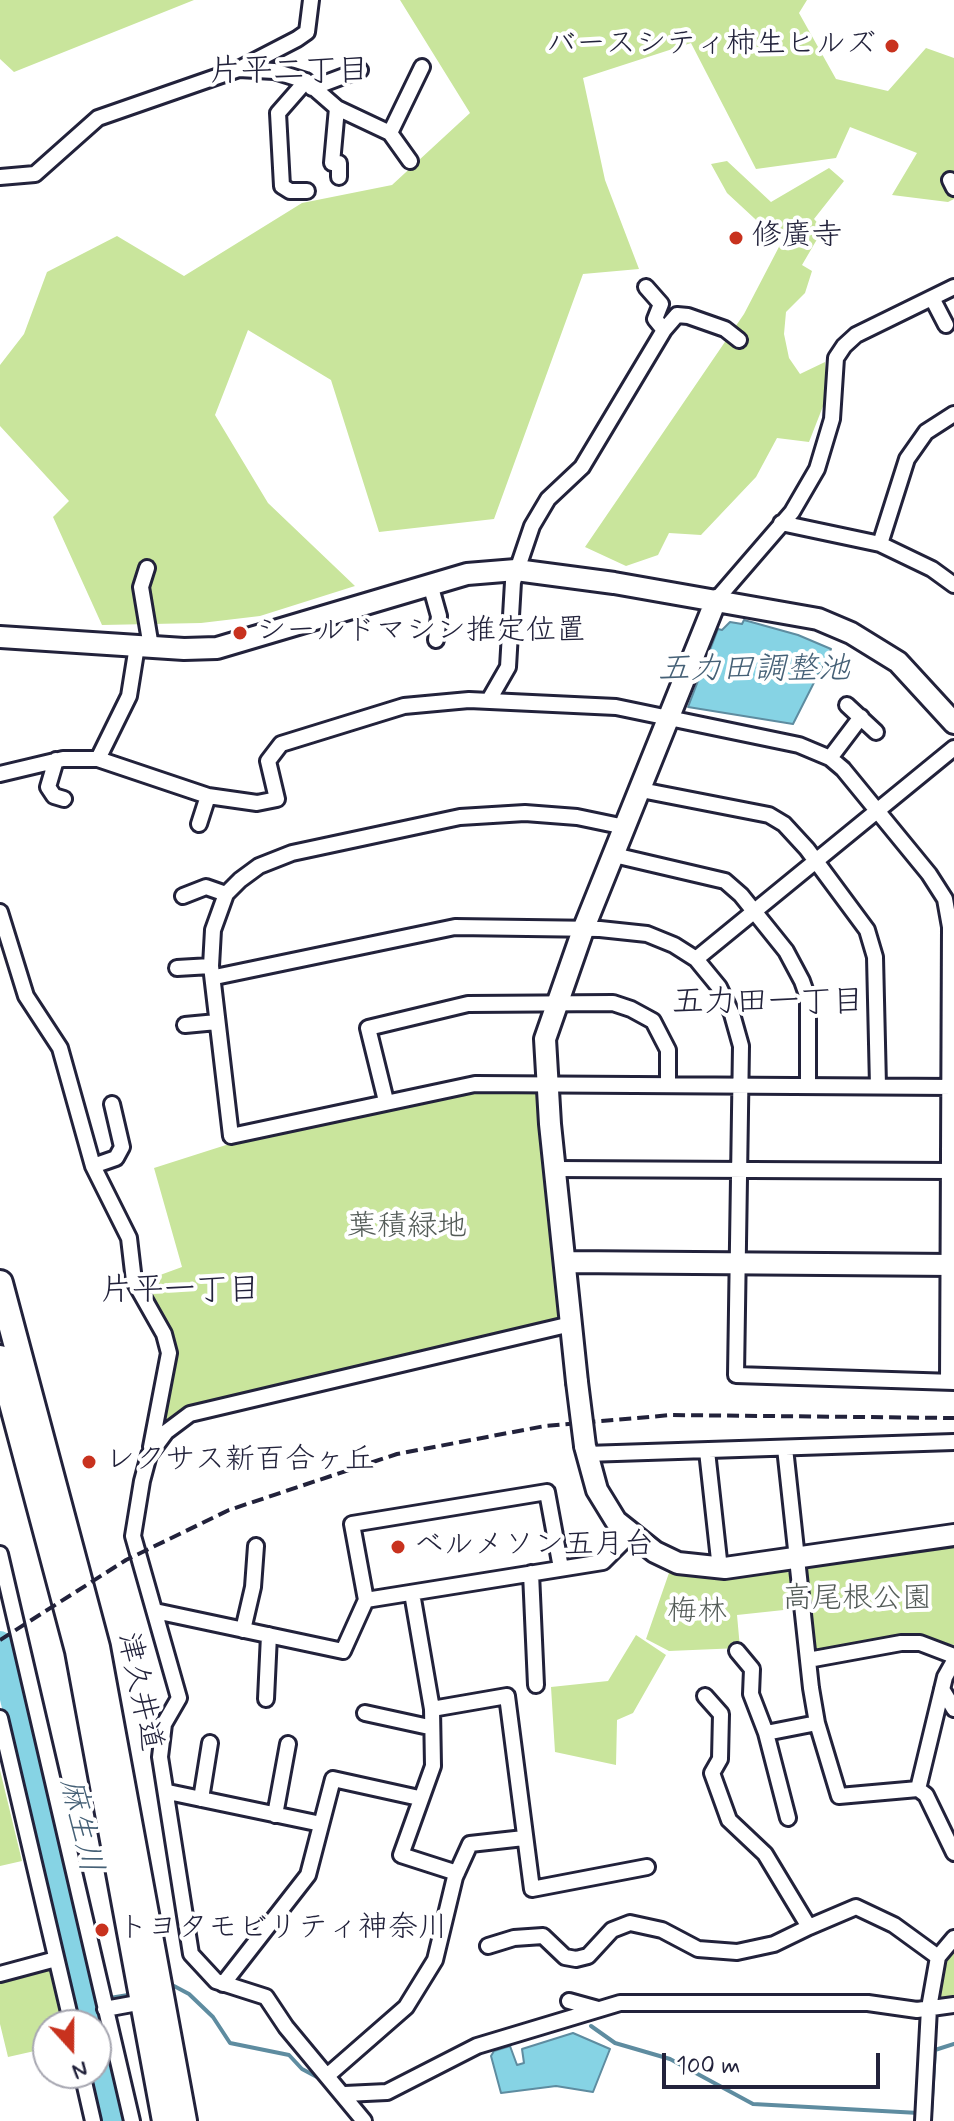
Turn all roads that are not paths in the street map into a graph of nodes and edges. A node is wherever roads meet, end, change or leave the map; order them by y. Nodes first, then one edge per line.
1 (311, 0) edge
2 (422, 67) dead end
3 (239, 69) junction
4 (360, 70) dead end
5 (309, 85) junction
6 (337, 108) junction
7 (390, 133) junction
8 (410, 161) dead end
9 (0, 177) edge
10 (339, 177) dead end
11 (307, 191) dead end
12 (646, 287) dead end
13 (954, 287) edge
14 (932, 298) junction
15 (946, 325) dead end
16 (664, 330) junction
17 (739, 340) dead end
18 (954, 414) edge
19 (781, 523) junction
20 (880, 544) junction
21 (147, 568) dead end
22 (516, 570) junction
23 (953, 583) edge
24 (430, 584) junction
25 (716, 600) junction
26 (0, 637) edge
27 (436, 640) dead end
28 (144, 647) junction
29 (489, 700) junction
30 (847, 705) dead end
31 (861, 717) junction
32 (668, 718) junction
33 (954, 723) edge
34 (876, 732) dead end
35 (954, 748) edge
36 (830, 758) junction
37 (98, 759) junction
38 (56, 760) junction
39 (0, 774) edge
40 (641, 790) junction
41 (208, 796) junction
42 (64, 799) dead end
43 (877, 811) junction
44 (199, 824) dead end
45 (625, 827) junction
46 (614, 855) junction
47 (815, 861) junction
48 (226, 894) junction
49 (183, 896) dead end
50 (753, 911) junction
51 (0, 912) edge
52 (583, 930) junction
53 (696, 959) junction
54 (177, 968) dead end
55 (213, 971) junction
56 (953, 1003) edge
57 (555, 1005) junction
58 (217, 1022) junction
59 (185, 1025) dead end
60 (546, 1082) junction
61 (668, 1083) junction
62 (741, 1084) junction
63 (808, 1085) junction
64 (878, 1086) junction
65 (951, 1087) edge
66 (386, 1101) junction
67 (112, 1104) dead end
68 (93, 1166) junction
69 (555, 1169) junction
70 (740, 1171) junction
71 (949, 1171) junction
72 (566, 1262) junction
73 (738, 1264) junction
74 (951, 1265) edge
75 (0, 1283) edge
76 (571, 1324) junction
77 (0, 1358) edge
78 (951, 1382) edge
79 (954, 1442) edge
80 (785, 1448) junction
81 (586, 1450) junction
82 (707, 1451) junction
83 (149, 1455) junction
84 (630, 1535) junction
85 (954, 1535) edge
86 (256, 1546) dead end
87 (0, 1554) edge
88 (797, 1558) junction
89 (561, 1568) junction
90 (720, 1569) junction
91 (531, 1573) junction
92 (412, 1593) junction
93 (366, 1600) junction
94 (155, 1611) junction
95 (243, 1630) junction
96 (269, 1635) junction
97 (737, 1651) dead end
98 (954, 1659) edge
99 (808, 1660) junction
100 (536, 1685) dead end
101 (942, 1689) junction
102 (705, 1696) dead end
103 (266, 1699) dead end
104 (432, 1709) junction
105 (954, 1709) edge
106 (365, 1713) dead end
107 (0, 1718) edge
108 (817, 1723) junction
109 (429, 1727) junction
110 (766, 1733) junction
111 (210, 1743) dead end
112 (288, 1744) dead end
113 (918, 1789) junction
114 (168, 1792) junction
115 (419, 1798) junction
116 (201, 1799) junction
117 (275, 1815) junction
118 (788, 1818) dead end
119 (321, 1824) junction
120 (524, 1838) junction
121 (954, 1853) edge
122 (647, 1867) dead end
123 (457, 1873) junction
124 (809, 1927) junction
125 (954, 1938) edge
126 (488, 1946) dead end
127 (938, 1957) junction
128 (56, 1959) junction
129 (0, 1974) edge
130 (223, 1984) junction
131 (569, 2001) dead end
132 (143, 2002) junction
133 (954, 2005) edge
134 (929, 2008) junction
135 (68, 2009) edge
136 (105, 2009) joint
137 (599, 2009) junction
138 (112, 2038) edge
139 (327, 2076) junction
140 (86, 2089) edge
141 (345, 2094) junction
142 (93, 2121) edge
143 (132, 2121) edge
144 (165, 2121) edge
145 (184, 2121) edge
146 (364, 2121) edge
147 (923, 2121) edge

1 - 3 street
2 - 7 street
3 - 5 street
3 - 9 street
4 - 5 street
5 - 6 street
5 - 11 street
6 - 7 street
6 - 10 street
7 - 8 street
12 - 16 street
13 - 14 street
14 - 15 street
14 - 19 street
16 - 17 street
16 - 22 street
18 - 20 street
19 - 20 street
19 - 25 street
20 - 23 street
21 - 28 street
22 - 24 street
22 - 25 street
22 - 29 street
24 - 27 street
24 - 28 street
25 - 32 street
25 - 33 street
26 - 28 street
28 - 37 street
29 - 32 street
29 - 41 street
30 - 31 street
31 - 34 street
31 - 36 street
32 - 36 street
32 - 40 street
35 - 43 street
36 - 43 street
37 - 38 street
37 - 41 street
38 - 39 street
38 - 42 street
40 - 45 street
40 - 47 street
41 - 44 street
43 - 47 street
43 - 56 street
45 - 46 street
45 - 48 street
46 - 50 street
46 - 52 street
47 - 50 street
47 - 64 street
48 - 49 street
48 - 55 street
50 - 53 street
50 - 63 street
51 - 68 street
52 - 53 street
52 - 55 street
52 - 57 street
53 - 62 street
54 - 55 street
55 - 58 street
56 - 65 street
57 - 60 street
57 - 61 street
57 - 66 street
58 - 59 street
58 - 66 street
60 - 61 street
60 - 66 street
60 - 69 street
61 - 62 street
62 - 63 street
62 - 70 street
63 - 64 street
64 - 65 street
65 - 71 street
67 - 68 street
68 - 83 street
69 - 70 street
69 - 72 street
70 - 71 street
70 - 73 street
71 - 74 street
72 - 73 street
72 - 76 street
73 - 74 street
73 - 78 street
74 - 78 street
75 - 145 main road, 津久井道
76 - 81 street, bridge
76 - 83 street
77 - 132 main road, 津久井道
79 - 80 street
80 - 82 street
80 - 88 street
81 - 82 street
81 - 84 street
82 - 90 street
83 - 94 street
84 - 89 street
84 - 90 street
85 - 88 street
86 - 95 street
87 - 136 street
88 - 90 street
88 - 99 street
89 - 91 street
89 - 93 street
91 - 92 street
91 - 100 street
92 - 93 street
92 - 104 street
93 - 96 street
94 - 95 street
94 - 114 street
95 - 96 street
96 - 103 street
97 - 110 street
98 - 99 street
98 - 101 street
99 - 108 street
101 - 105 street
101 - 113 street
102 - 124 street
104 - 109 street
104 - 120 street
106 - 109 street
107 - 128 street
108 - 110 street
108 - 113 street
109 - 115 street
110 - 118 street
111 - 116 street
112 - 117 street
113 - 121 street
114 - 116 street
114 - 130 street
115 - 119 street
115 - 123 street
116 - 117 street
117 - 119 street
119 - 130 street
120 - 122 street
120 - 123 street
123 - 139 street
124 - 126 street
124 - 127 street
125 - 127 street
127 - 134 street
128 - 129 street
128 - 135 street
130 - 139 street
131 - 137 street
132 - 136 street
132 - 144 main road, 津久井道
133 - 134 street
134 - 137 street
134 - 147 street
137 - 141 street
138 - 143 street
139 - 141 street
140 - 142 street
141 - 146 street

